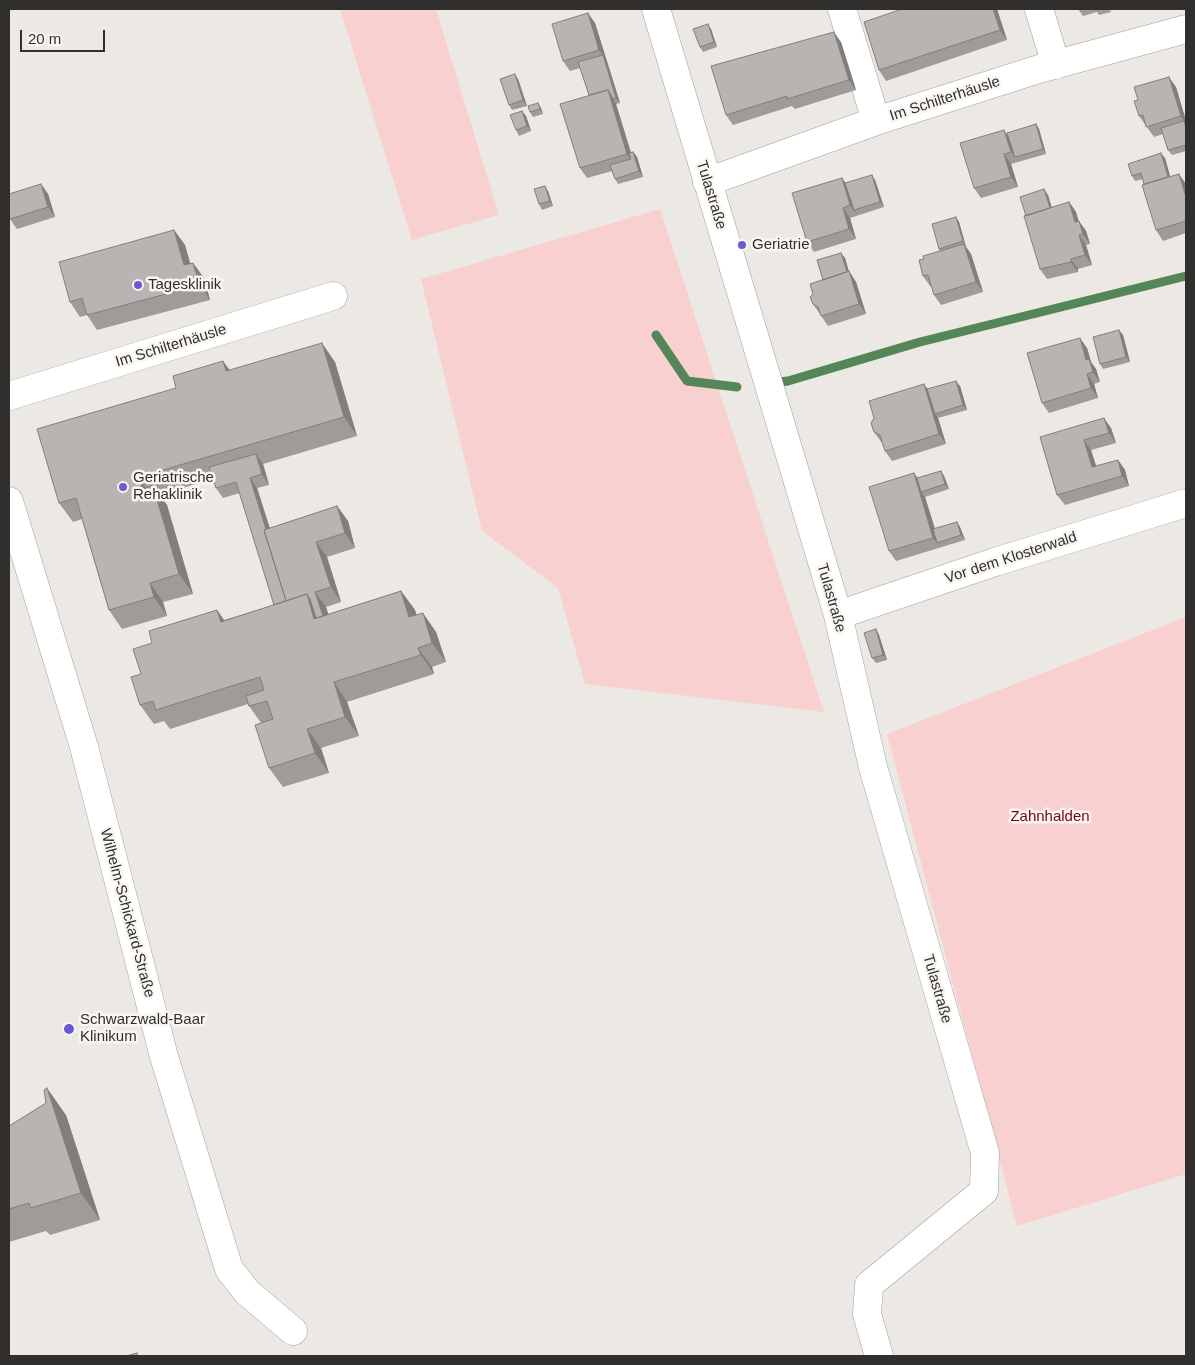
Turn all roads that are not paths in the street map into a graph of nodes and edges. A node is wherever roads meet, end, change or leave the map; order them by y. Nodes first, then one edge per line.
1 (656, 9) edge
2 (842, 9) edge
3 (1039, 9) edge
4 (1186, 29) edge
5 (1056, 65) junction
6 (876, 121) junction
7 (707, 182) junction
8 (333, 296) dead end
9 (9, 396) edge
10 (9, 501) edge
11 (1186, 503) edge
12 (838, 615) junction
13 (293, 1330) dead end
14 (879, 1356) edge

1 - 7 street, Tulastraße
2 - 6 street
3 - 5 street
4 - 5 street, Im Schilterhäusle
5 - 6 street, Im Schilterhäusle
6 - 7 street, Im Schilterhäusle
7 - 12 street, Tulastraße
8 - 9 street, Im Schilterhäusle
10 - 13 street, Wilhelm-Schickard-Straße
11 - 12 street, Vor dem Klosterwald
12 - 14 street, Tulastraße

